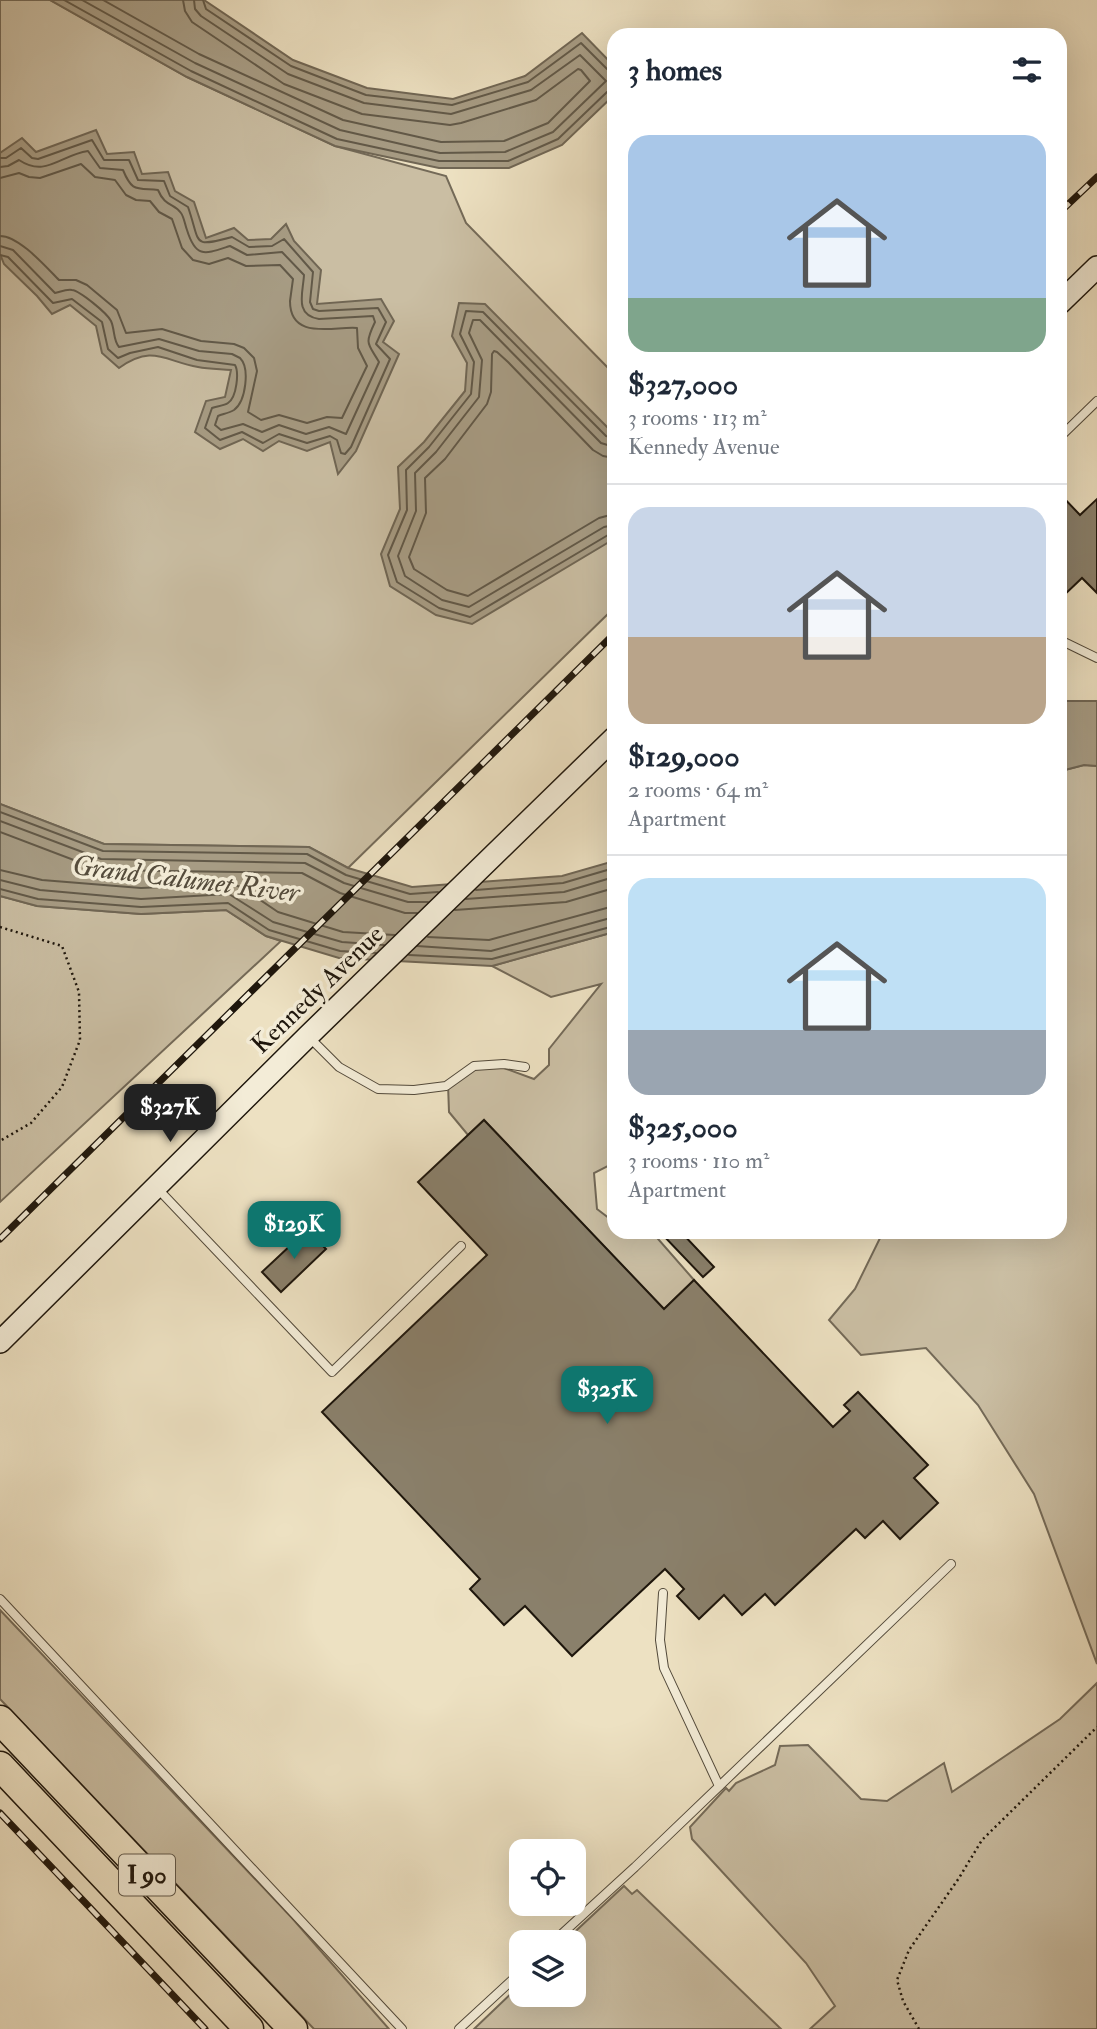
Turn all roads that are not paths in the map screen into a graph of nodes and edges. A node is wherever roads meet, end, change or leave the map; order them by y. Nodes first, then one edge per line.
1 (1097, 267) edge
2 (1067, 296) edge
3 (1097, 401) edge
4 (1067, 430) edge
5 (1067, 643) edge
6 (1097, 658) edge
7 (607, 745) edge
8 (307, 1036) junction
9 (525, 1067) dead end
10 (157, 1188) junction
11 (461, 1247) dead end
12 (0, 1342) edge
13 (951, 1564) dead end
14 (663, 1593) dead end
15 (0, 1599) edge
16 (0, 1720) edge
17 (0, 1766) edge
18 (719, 1786) junction
19 (566, 1930) edge
20 (509, 1983) edge
21 (249, 2029) edge
22 (293, 2029) edge
23 (402, 2029) edge
24 (458, 2029) edge

1 - 2 main road
3 - 4 lane
5 - 6 lane
7 - 8 main road, Kennedy Avenue
8 - 9 lane
8 - 10 main road, Kennedy Avenue
10 - 11 lane
10 - 12 main road, Kennedy Avenue
13 - 18 lane
14 - 18 lane
15 - 23 lane
16 - 22 highway, I 90
17 - 21 highway, I 90
18 - 19 lane
20 - 24 lane

